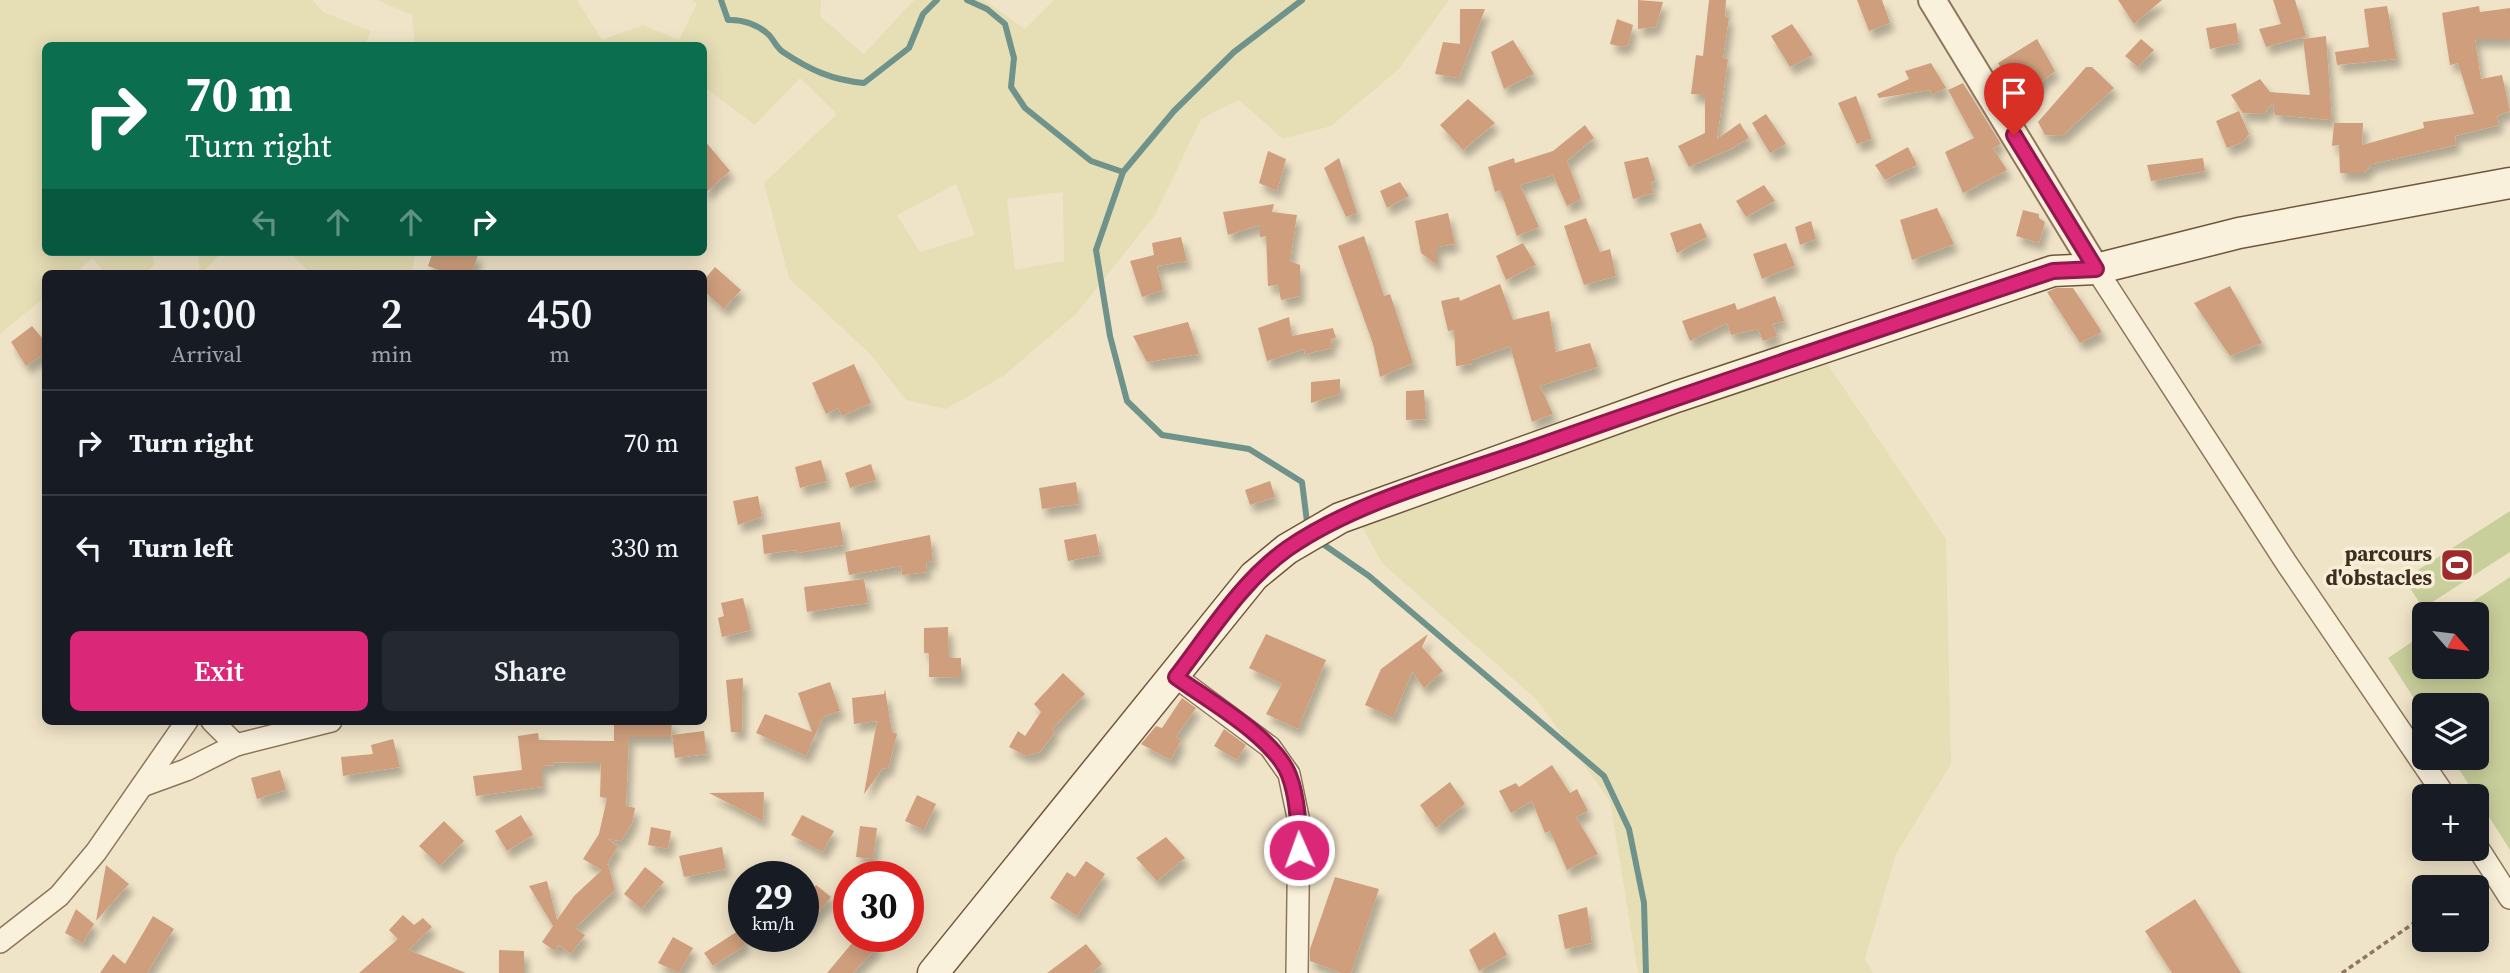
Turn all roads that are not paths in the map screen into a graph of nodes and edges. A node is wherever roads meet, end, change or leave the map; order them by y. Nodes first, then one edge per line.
1 (1932, 0) edge
2 (2510, 183) edge
3 (2096, 269) junction
4 (1176, 677) junction
5 (184, 725) edge
6 (216, 725) edge
7 (315, 725) edge
8 (236, 745) junction
9 (2437, 784) edge
10 (142, 786) junction
11 (2486, 861) edge
12 (2510, 898) edge
13 (0, 942) edge
14 (933, 973) edge
15 (1297, 973) edge

1 - 3 street
2 - 3 main road
3 - 4 main road
3 - 9 street
4 - 14 main road
4 - 15 street
5 - 10 street
6 - 8 street
7 - 8 street
8 - 10 street
10 - 13 street
11 - 12 street

